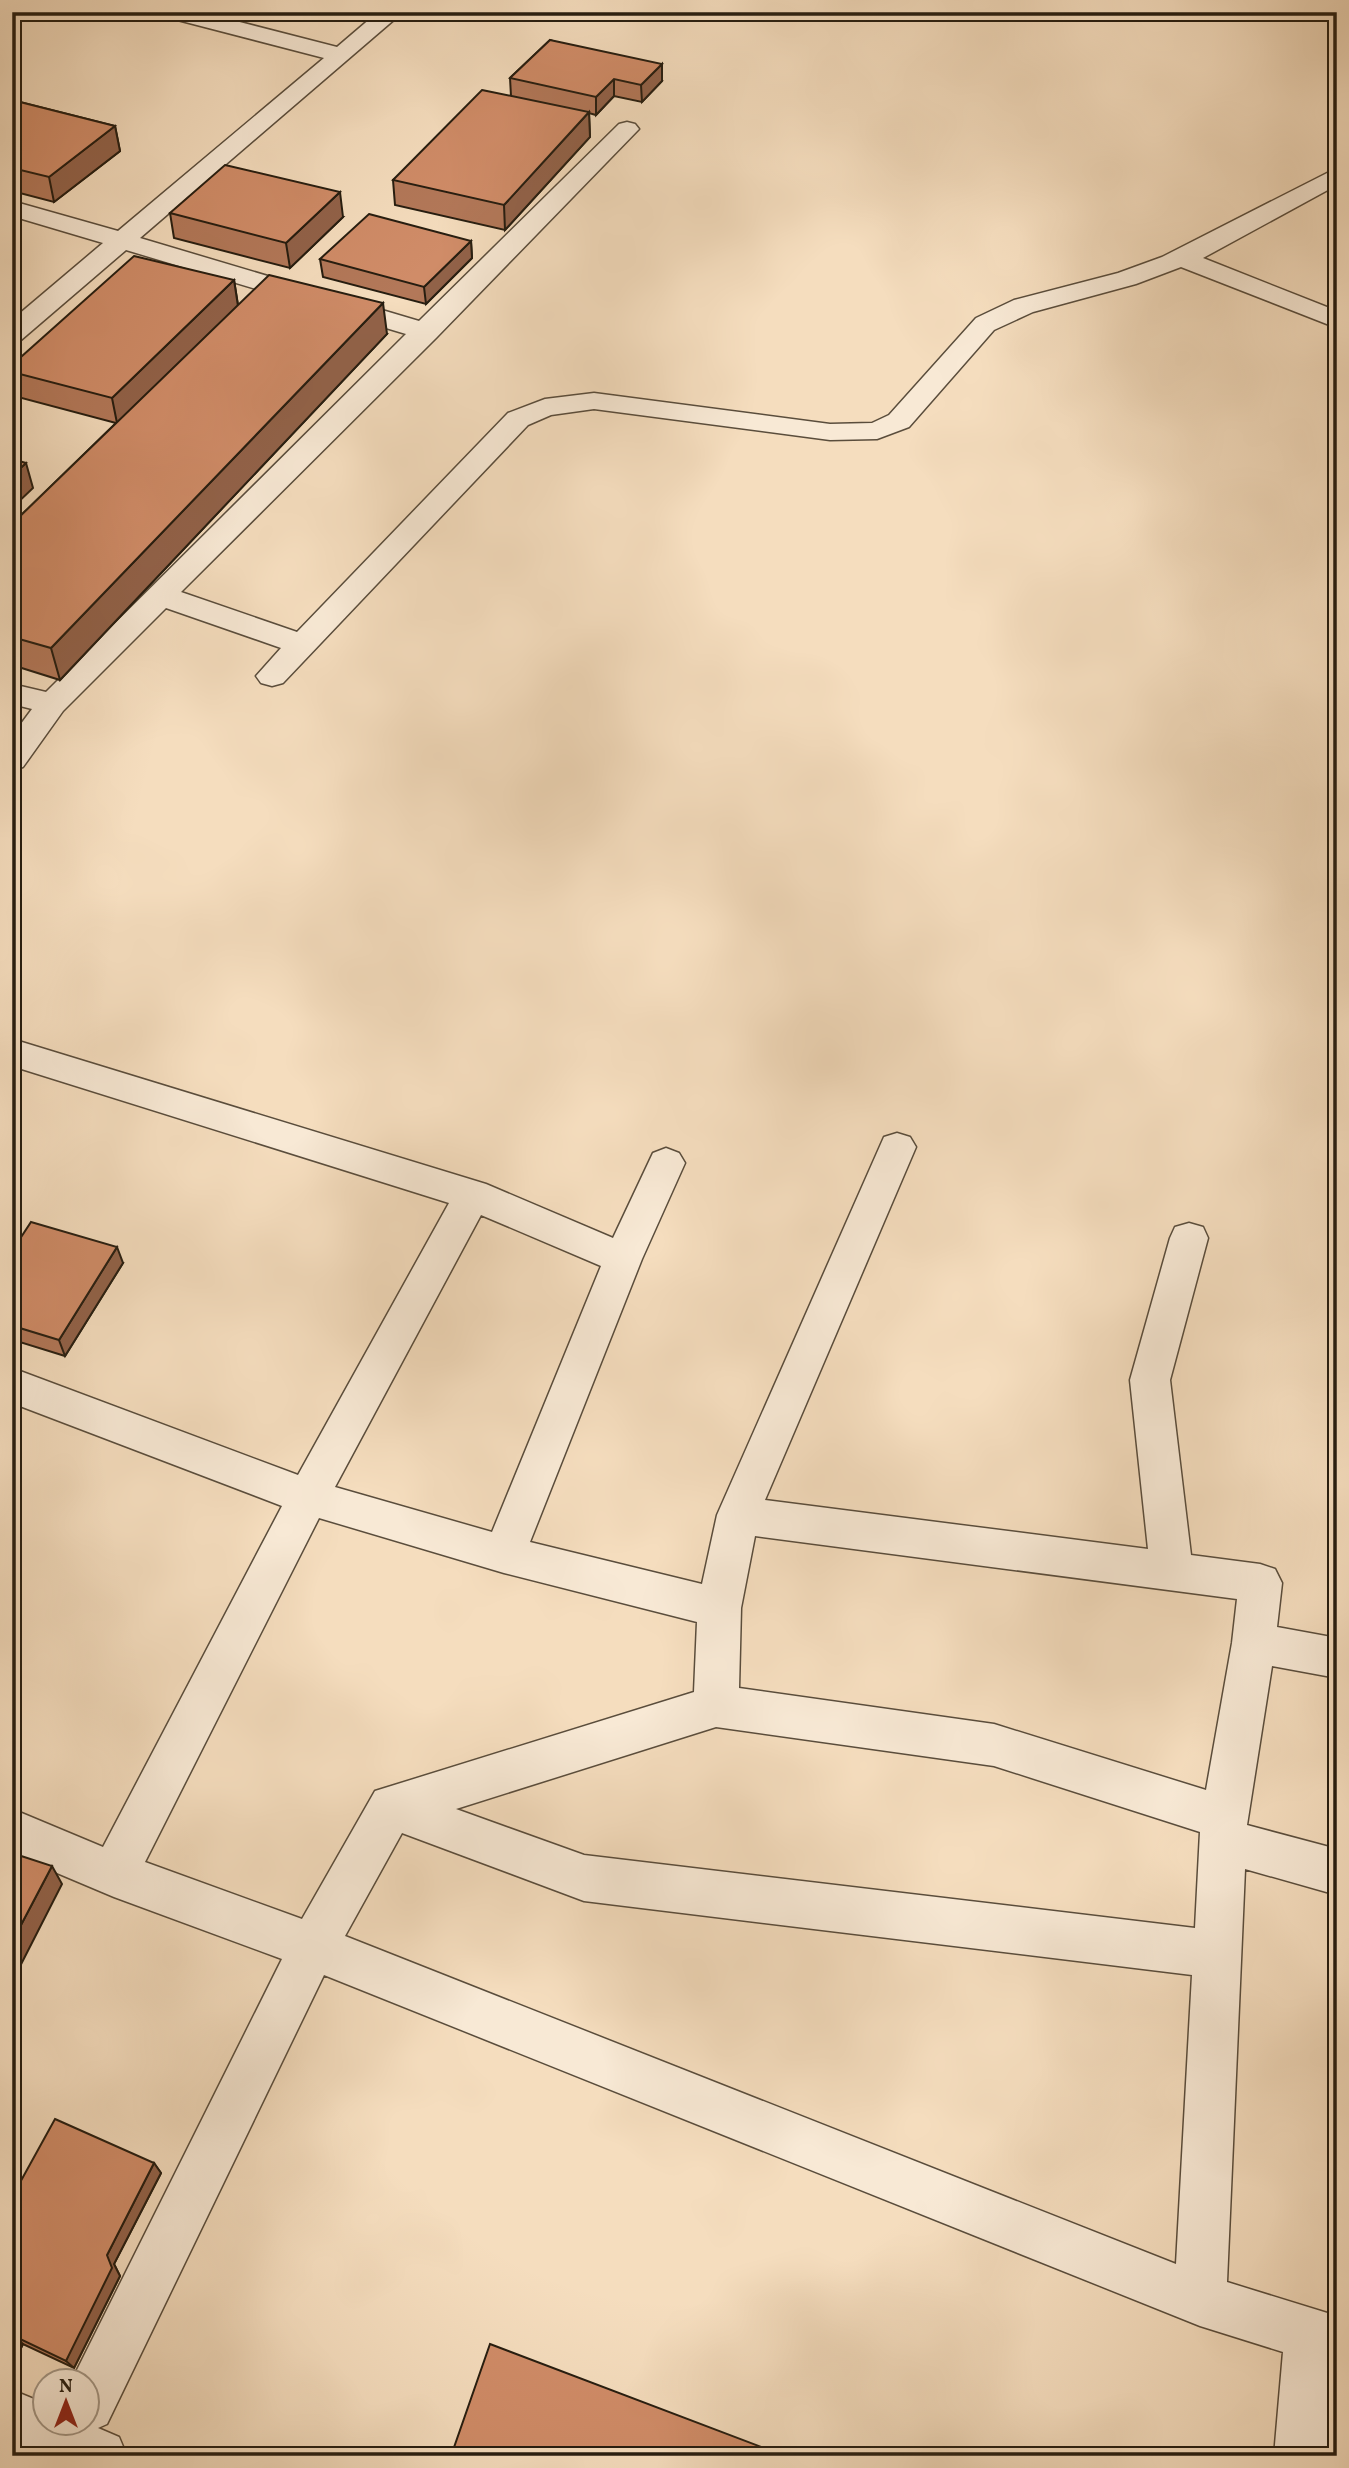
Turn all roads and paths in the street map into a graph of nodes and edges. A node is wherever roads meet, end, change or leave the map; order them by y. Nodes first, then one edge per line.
1 (174, 12) edge
2 (392, 12) edge
3 (340, 55) junction
4 (627, 129) dead end
5 (1337, 175) edge
6 (12, 208) edge
7 (122, 242) junction
8 (1181, 257) junction
9 (1337, 320) edge
10 (427, 332) junction
11 (12, 334) edge
12 (161, 596) junction
13 (302, 644) junction
14 (272, 677) dead end
15 (12, 694) edge
16 (52, 704) junction
17 (12, 759) edge
18 (12, 1052) edge
19 (897, 1147) dead end
20 (666, 1163) dead end
21 (474, 1195) junction
22 (1189, 1238) dead end
23 (623, 1259) junction
24 (12, 1385) edge
25 (308, 1497) junction
26 (738, 1515) junction
27 (504, 1555) junction
28 (1172, 1572) junction
29 (719, 1608) junction
30 (1254, 1643) junction
31 (1337, 1658) edge
32 (716, 1706) junction
33 (391, 1807) junction
34 (1224, 1829) junction
35 (12, 1831) edge
36 (1337, 1872) edge
37 (114, 1874) junction
38 (313, 1947) junction
39 (1217, 1954) junction
40 (1200, 2300) junction
41 (1324, 2339) edge
42 (12, 2417) edge
43 (80, 2437) edge
44 (1301, 2456) edge

1 - 3 street
2 - 3 street
3 - 7 street
4 - 10 street
5 - 8 street
6 - 7 street
7 - 10 street
7 - 11 street
8 - 9 street
8 - 13 street
10 - 12 street
12 - 13 street
12 - 16 street
13 - 14 street
15 - 16 street
16 - 17 street
18 - 21 street
19 - 26 street
20 - 23 street
21 - 23 street
21 - 25 street
22 - 28 street
23 - 27 street
24 - 25 street
25 - 27 street
25 - 37 street
26 - 28 street
26 - 29 street
27 - 29 street
28 - 30 street
29 - 32 street
30 - 31 street
30 - 34 street
32 - 33 street
32 - 34 street
33 - 38 street
33 - 39 street
34 - 36 street
34 - 39 street
35 - 37 street
37 - 38 street
38 - 40 street
38 - 43 street
39 - 40 street
40 - 41 street
41 - 44 street
42 - 43 street

